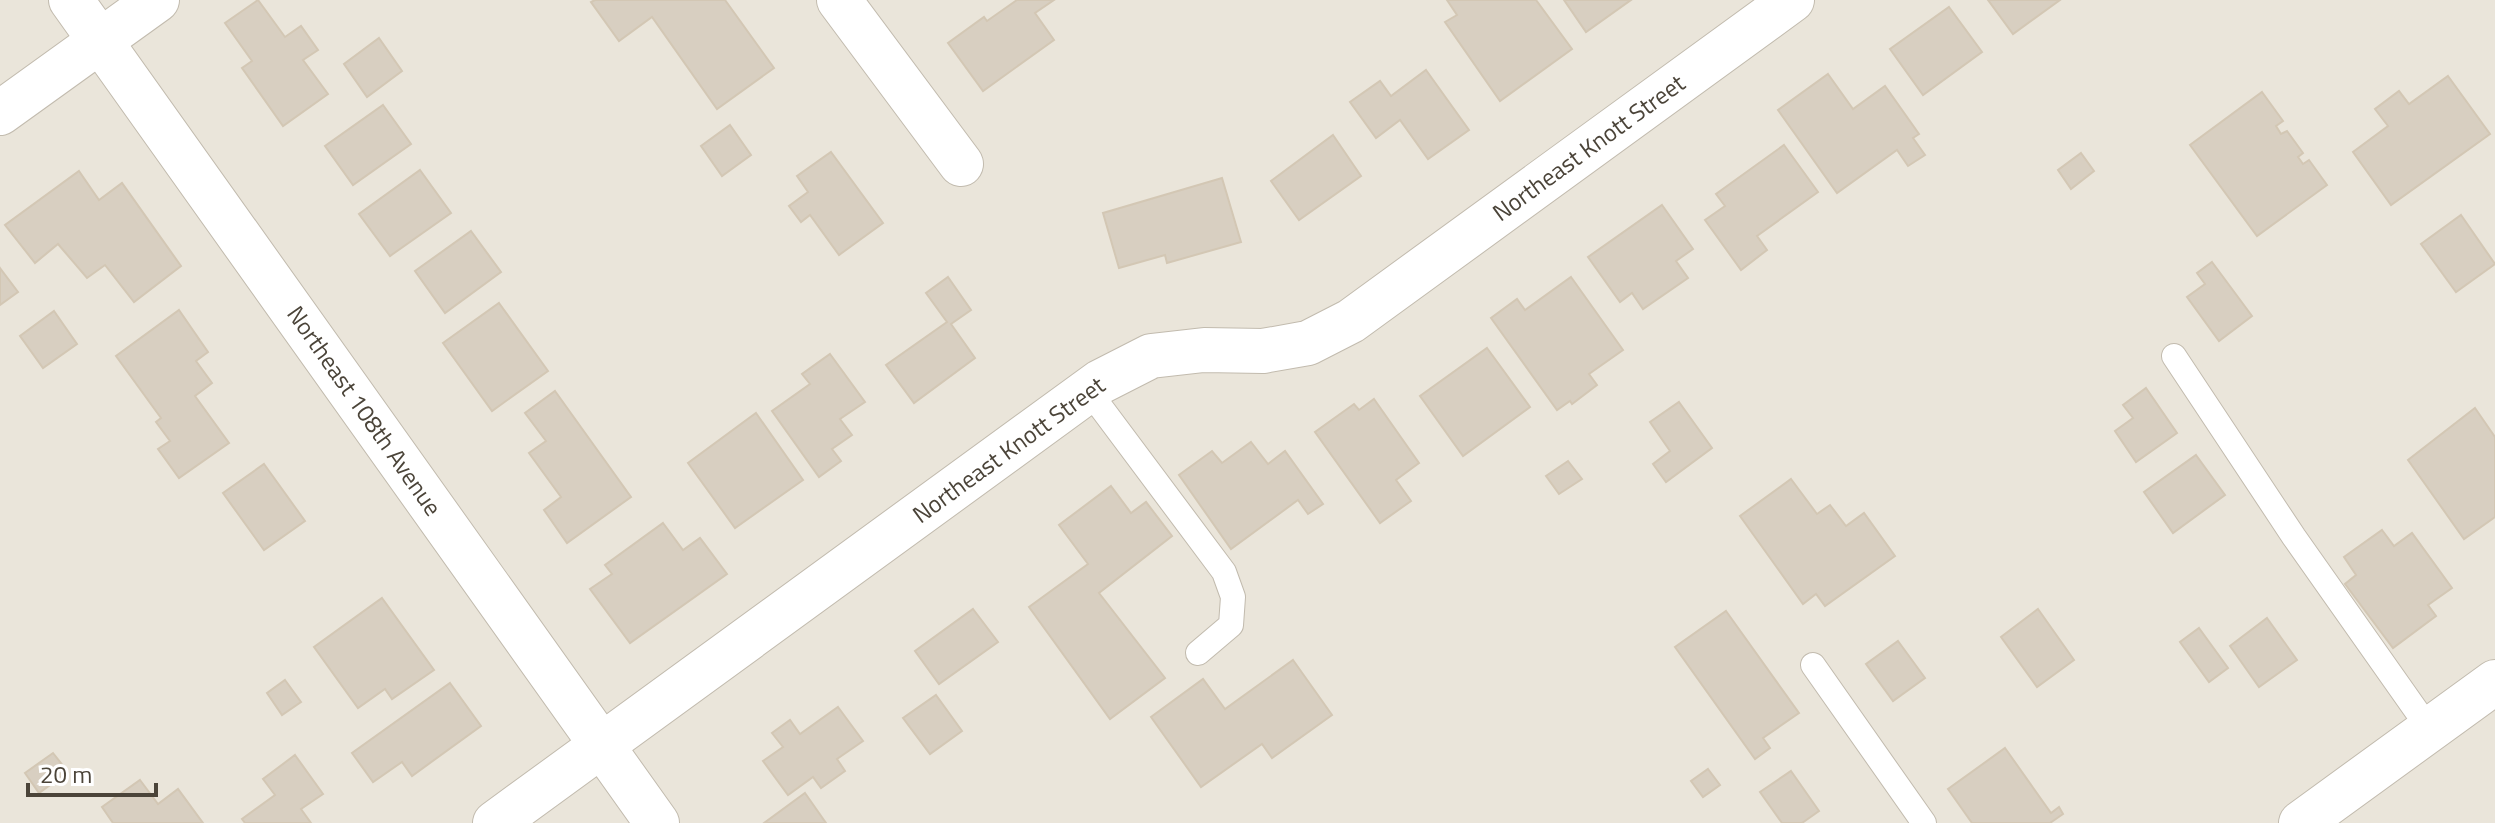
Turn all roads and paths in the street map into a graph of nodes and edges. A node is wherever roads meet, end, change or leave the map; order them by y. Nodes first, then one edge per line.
1 (71, 0) edge
2 (157, 0) edge
3 (839, 0) edge
4 (1792, 0) edge
5 (100, 40) junction
6 (0, 113) edge
7 (961, 164) dead end
8 (2174, 356) dead end
9 (1088, 390) junction
10 (1198, 653) dead end
11 (1813, 665) dead end
12 (2495, 682) edge
13 (2430, 730) junction
14 (602, 746) junction
15 (495, 823) edge
16 (657, 823) edge
17 (1924, 823) edge
18 (2301, 823) edge

1 - 5 street, Northeast 108th Avenue
2 - 5 street
3 - 7 street
4 - 9 street, Northeast Knott Street
5 - 6 street
5 - 14 street, Northeast 108th Avenue
8 - 13 lane
9 - 10 lane
9 - 14 street, Northeast Knott Street
11 - 17 lane
12 - 13 street
13 - 18 street
14 - 15 street, Northeast Knott Street
14 - 16 street, Northeast 108th Avenue

